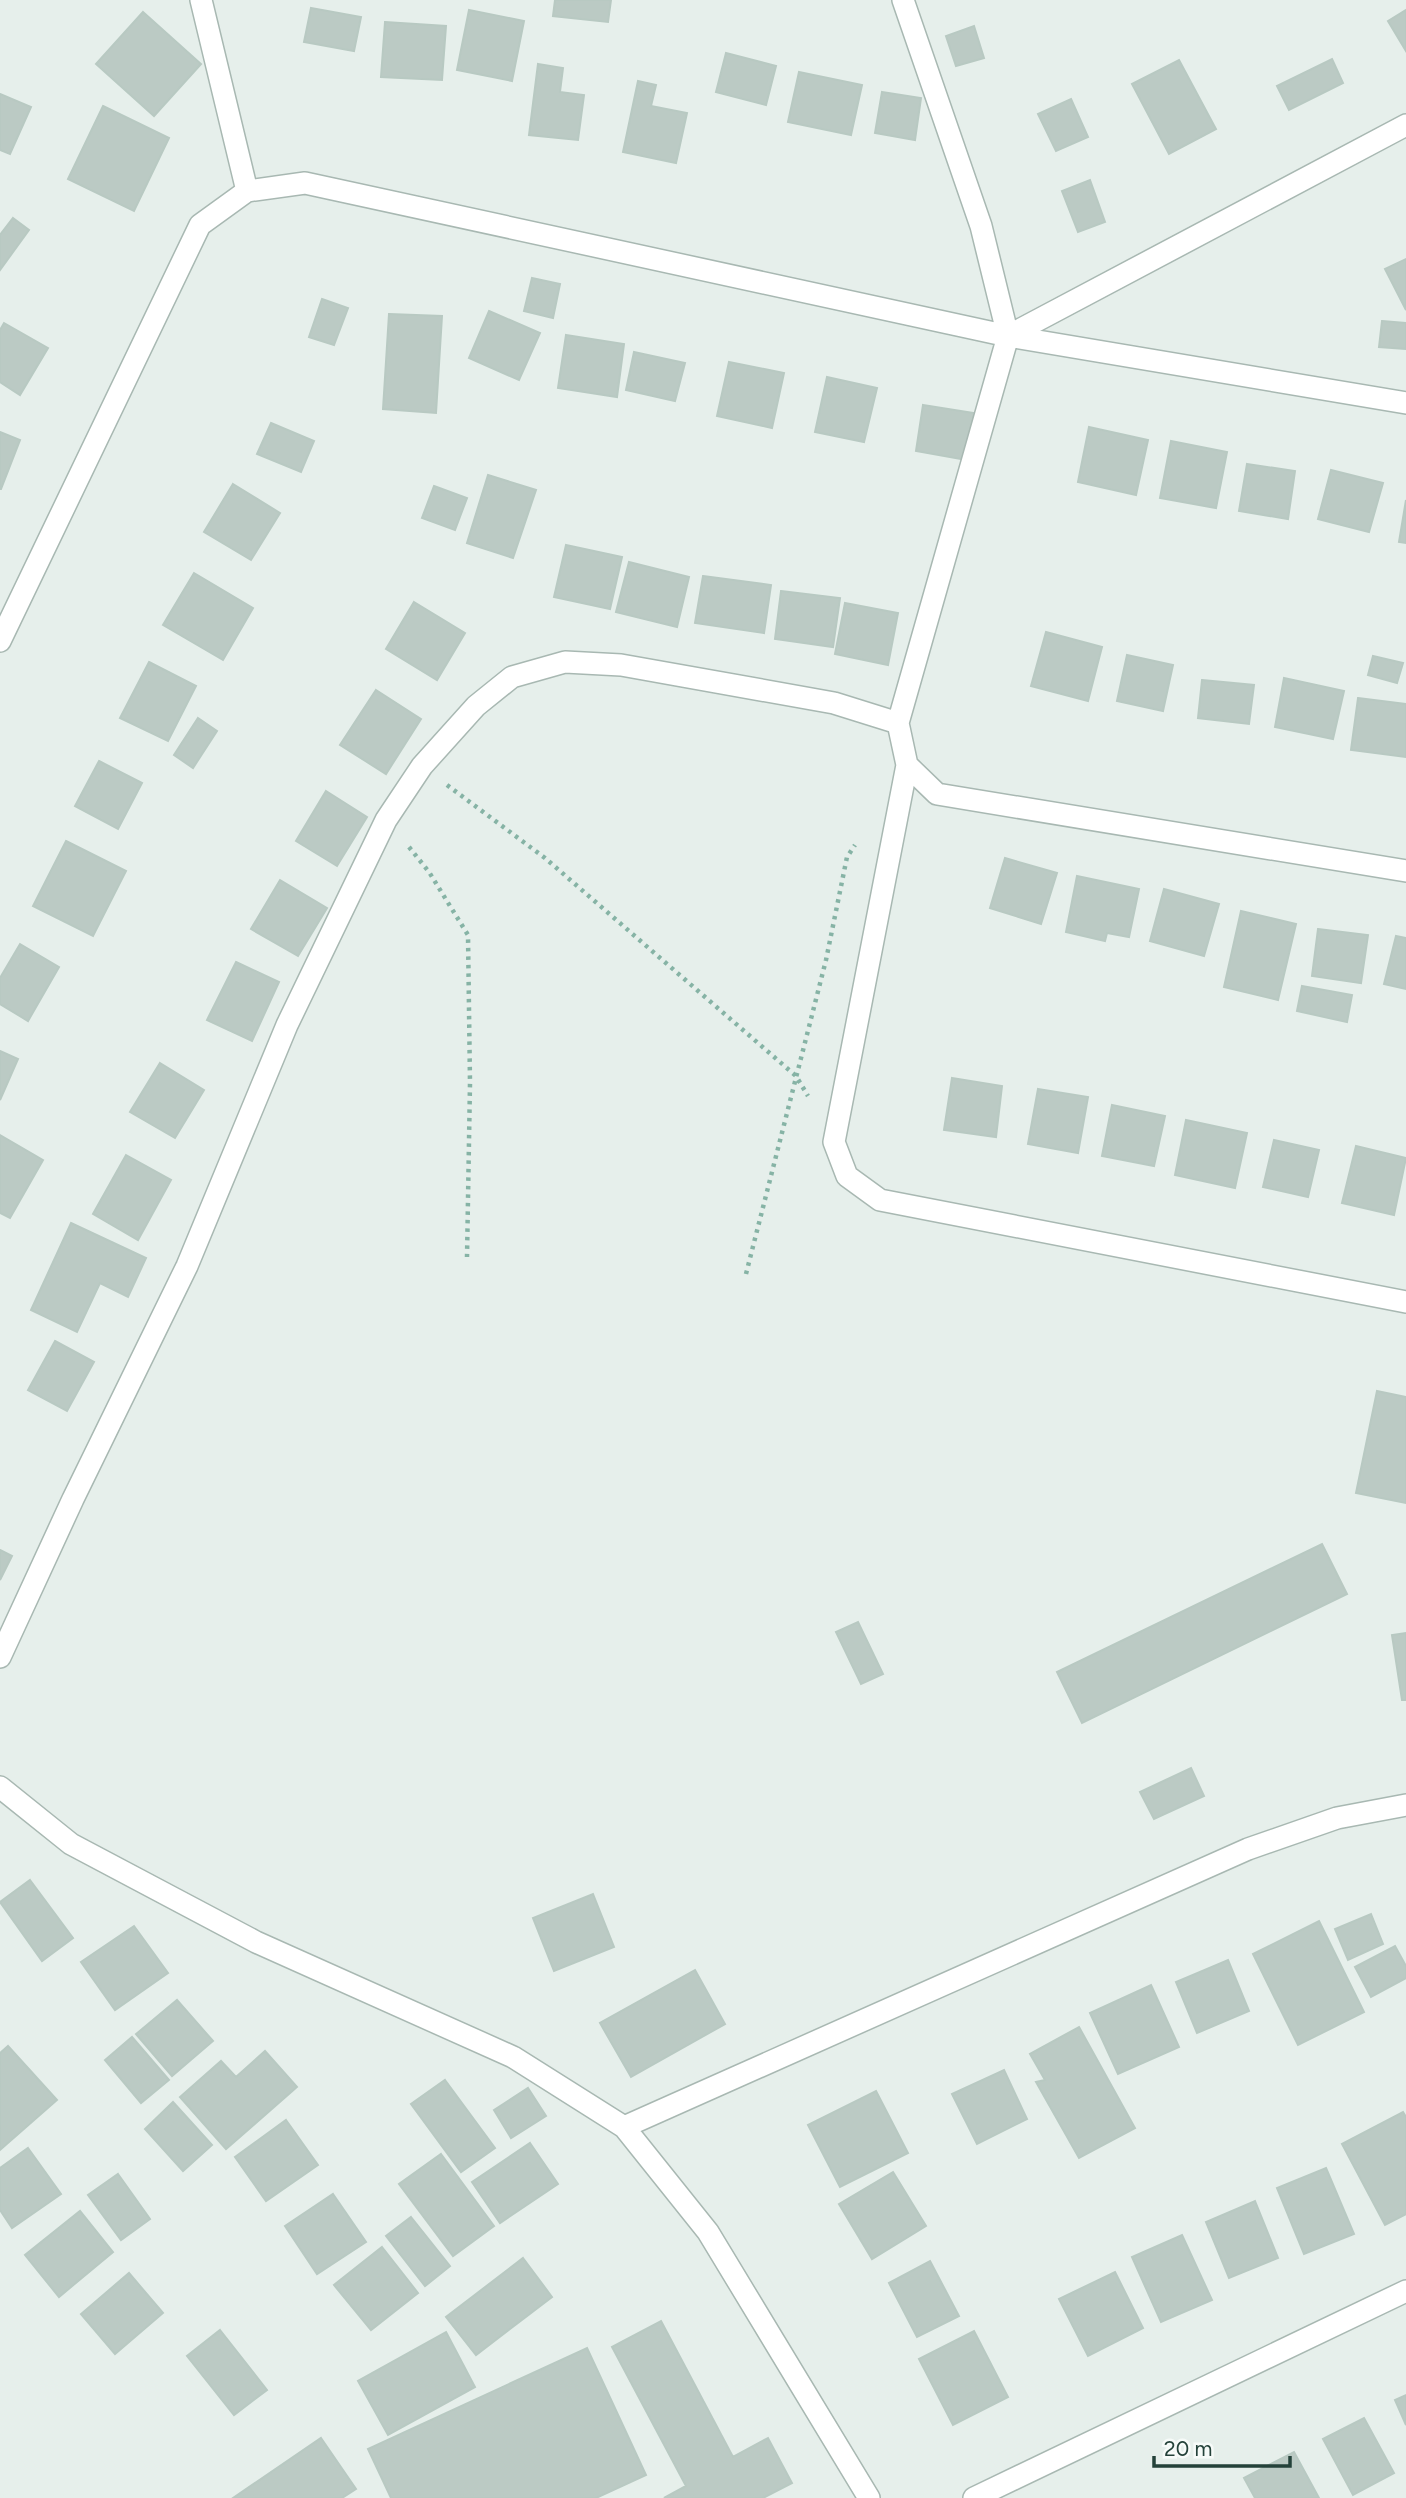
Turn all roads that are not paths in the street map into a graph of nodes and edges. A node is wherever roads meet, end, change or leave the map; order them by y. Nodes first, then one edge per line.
1 (201, 0) edge
2 (903, 0) edge
3 (1406, 125) edge
4 (247, 191) junction
5 (1008, 336) junction
6 (1406, 402) edge
7 (0, 642) edge
8 (898, 723) junction
9 (907, 765) junction
10 (1406, 871) edge
11 (1406, 1302) edge
12 (0, 1657) edge
13 (0, 1787) edge
14 (1406, 1805) edge
15 (624, 2127) junction
16 (1406, 2291) edge
17 (869, 2498) edge
18 (974, 2498) edge

1 - 4 street
2 - 5 street
3 - 5 street
4 - 5 street
4 - 7 street
5 - 6 street
5 - 8 street
8 - 9 street
8 - 12 street
9 - 10 street
9 - 11 street
13 - 15 street
14 - 15 street
15 - 17 street
16 - 18 street

